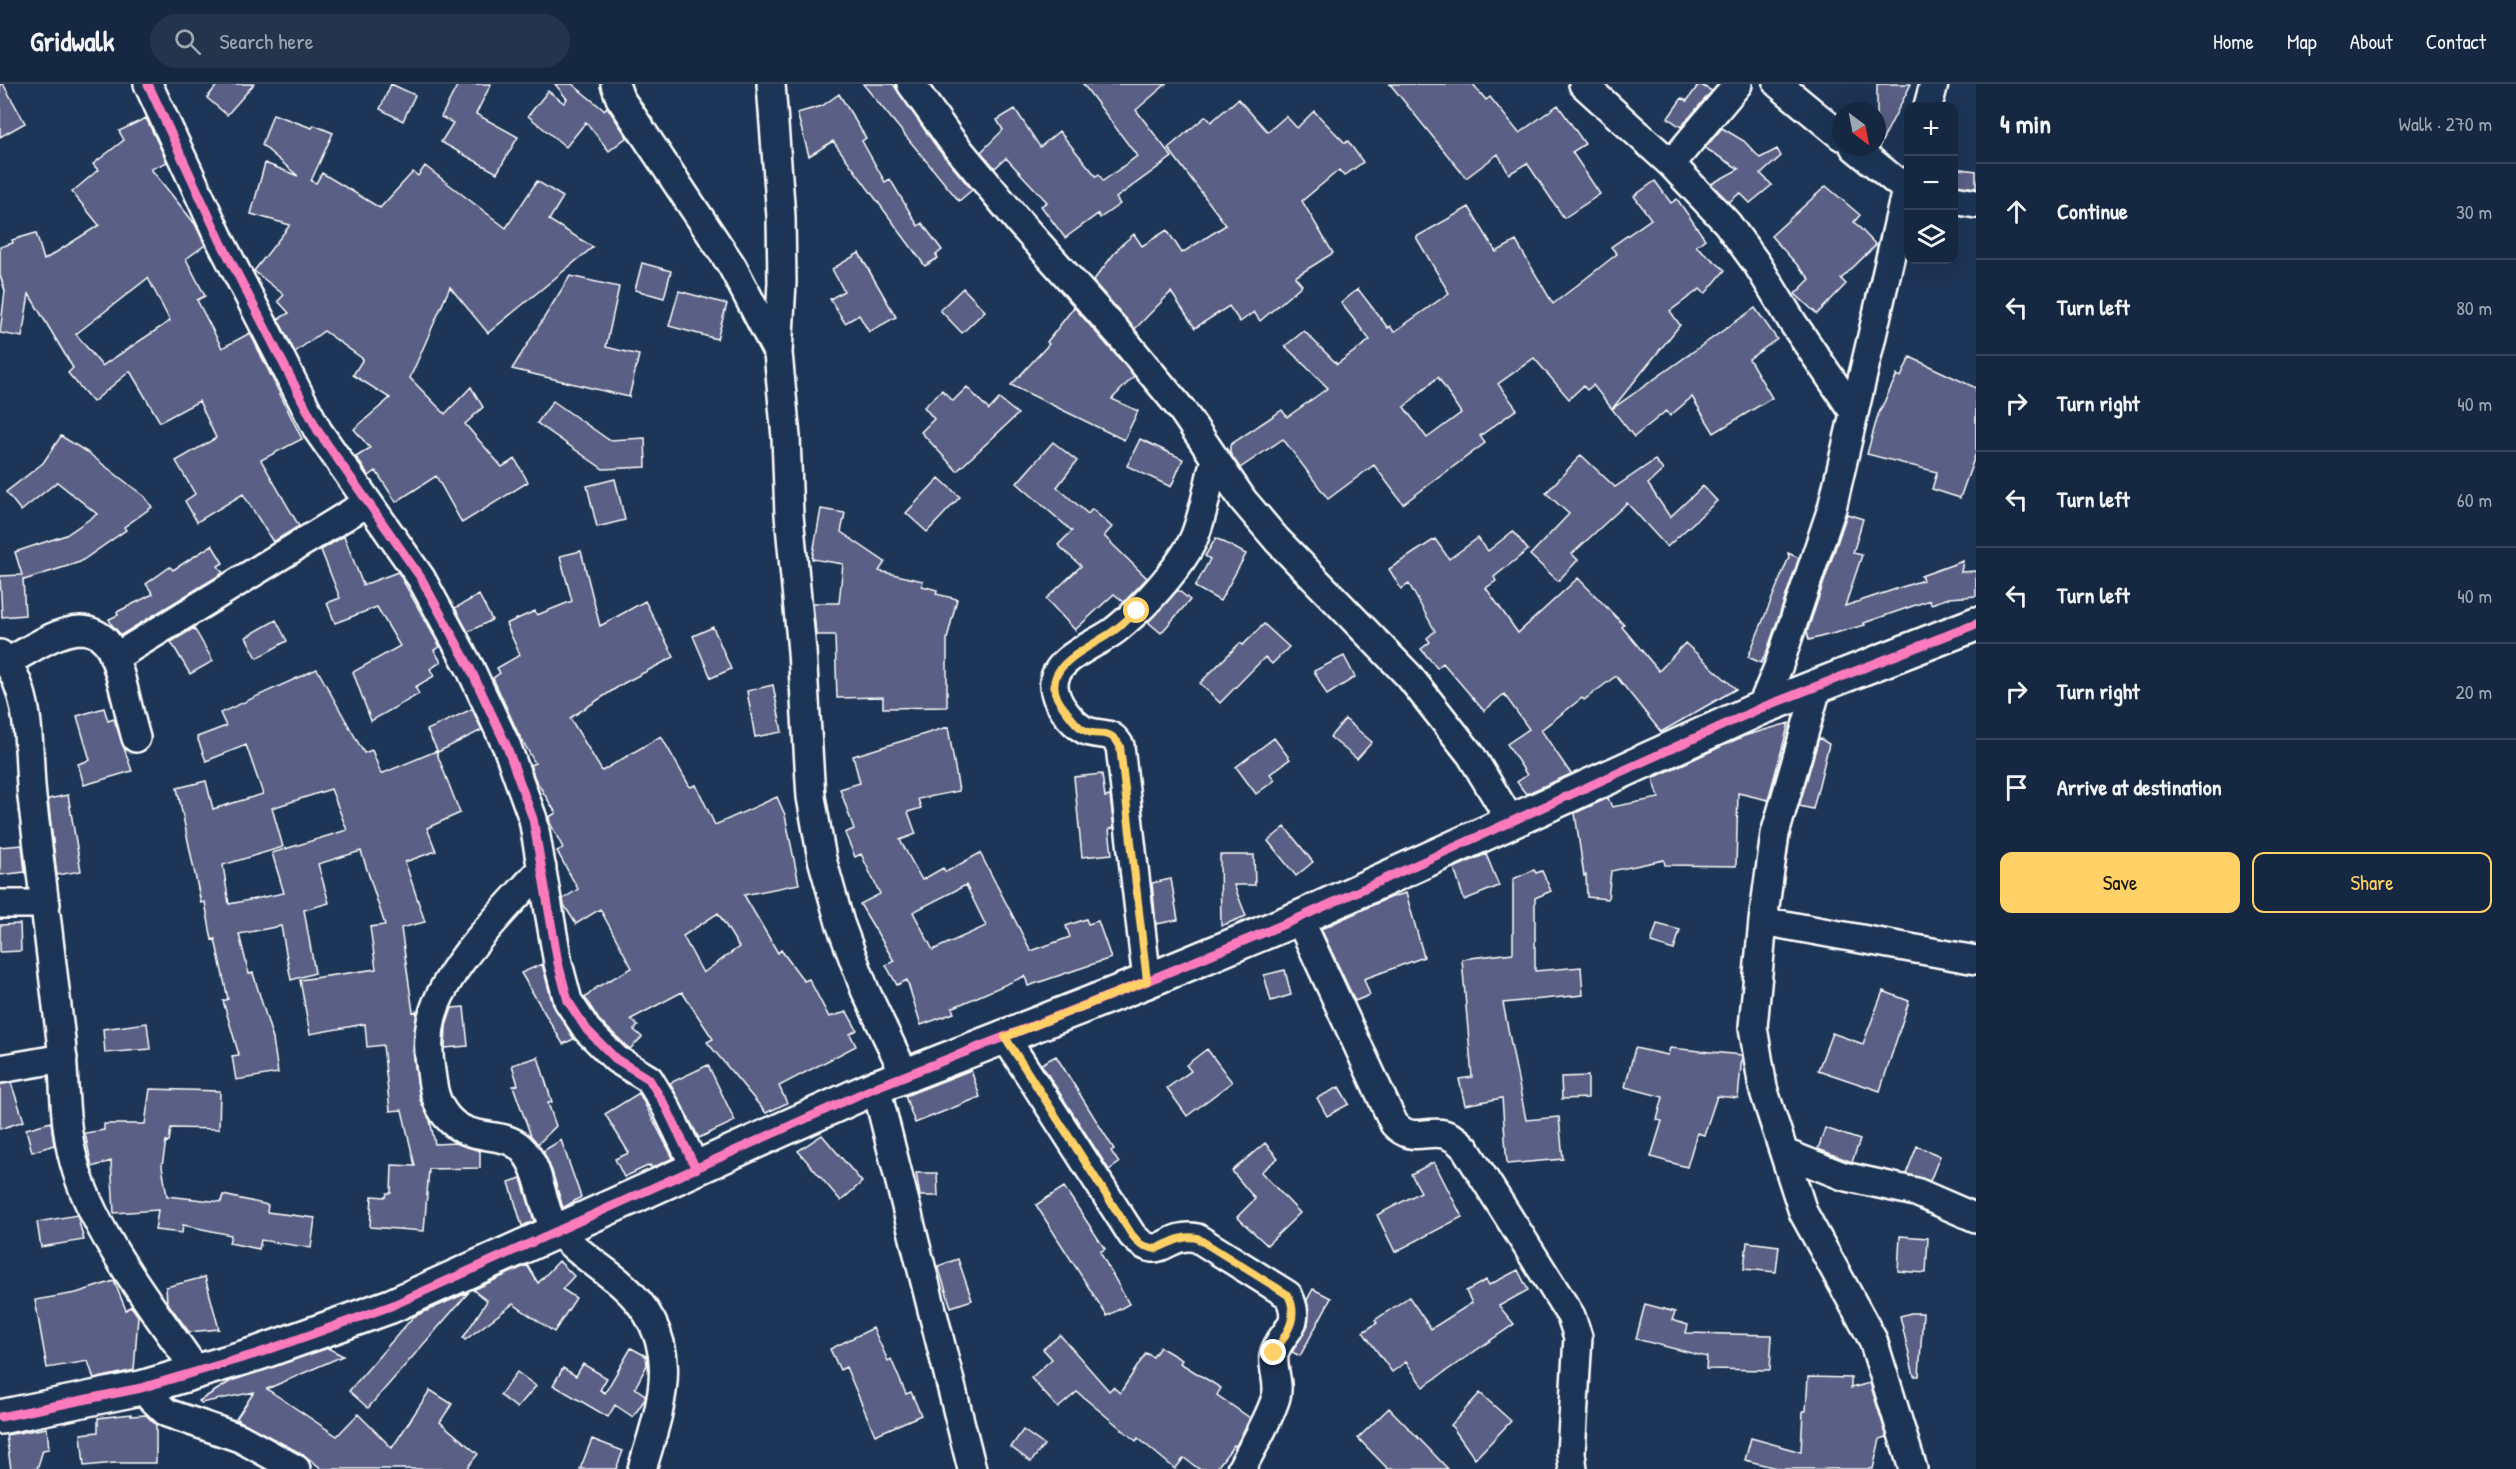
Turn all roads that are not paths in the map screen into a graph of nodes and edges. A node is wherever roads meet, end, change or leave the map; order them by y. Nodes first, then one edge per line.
1 (148, 84) edge
2 (615, 84) edge
3 (771, 84) edge
4 (911, 84) edge
5 (1583, 84) edge
6 (1738, 84) edge
7 (1778, 84) edge
8 (1934, 84) edge
9 (1929, 102) edge
10 (1832, 129) edge
11 (1866, 156) edge
12 (1671, 164) junction
13 (1904, 184) edge
14 (1958, 201) edge
15 (1904, 203) edge
16 (1976, 204) edge
17 (777, 353) junction
18 (1853, 411) junction
19 (1215, 459) junction
20 (367, 503) junction
21 (1976, 624) edge
22 (4, 658) edge
23 (114, 658) junction
24 (1818, 685) junction
25 (1761, 708) junction
26 (136, 738) dead end
27 (1512, 823) junction
28 (542, 868) junction
29 (0, 904) edge
30 (46, 904) junction
31 (1299, 918) junction
32 (1763, 921) junction
33 (1976, 960) edge
34 (1147, 981) junction
35 (1005, 1037) junction
36 (63, 1058) junction
37 (0, 1069) edge
38 (890, 1081) junction
39 (1785, 1153) junction
40 (696, 1169) junction
41 (1976, 1218) edge
42 (558, 1231) junction
43 (196, 1372) junction
44 (141, 1388) junction
45 (0, 1417) edge
46 (1250, 1466) edge
47 (296, 1469) edge
48 (642, 1469) edge
49 (972, 1469) edge
50 (1573, 1469) edge
51 (1913, 1469) edge

1 - 20 street
2 - 17 street
3 - 17 street
4 - 19 street
5 - 12 street
6 - 12 street
7 - 10 street
8 - 9 street
11 - 13 street
12 - 18 street
14 - 16 street
15 - 18 street
17 - 38 street
18 - 25 street
19 - 27 street
19 - 34 street
20 - 23 street
20 - 28 street
21 - 24 street
22 - 23 street
22 - 30 street
23 - 26 street
24 - 25 street
24 - 32 street
25 - 27 street
27 - 31 street
28 - 40 street
28 - 42 street
29 - 30 street
30 - 36 street
31 - 34 street
31 - 50 street
32 - 33 street
32 - 39 street
34 - 35 street
35 - 38 street
35 - 46 street
36 - 37 street
36 - 43 street
38 - 40 street
38 - 49 street
39 - 41 street
39 - 51 street
40 - 42 street
42 - 43 street
42 - 48 street
43 - 44 street
44 - 45 street
44 - 47 street

